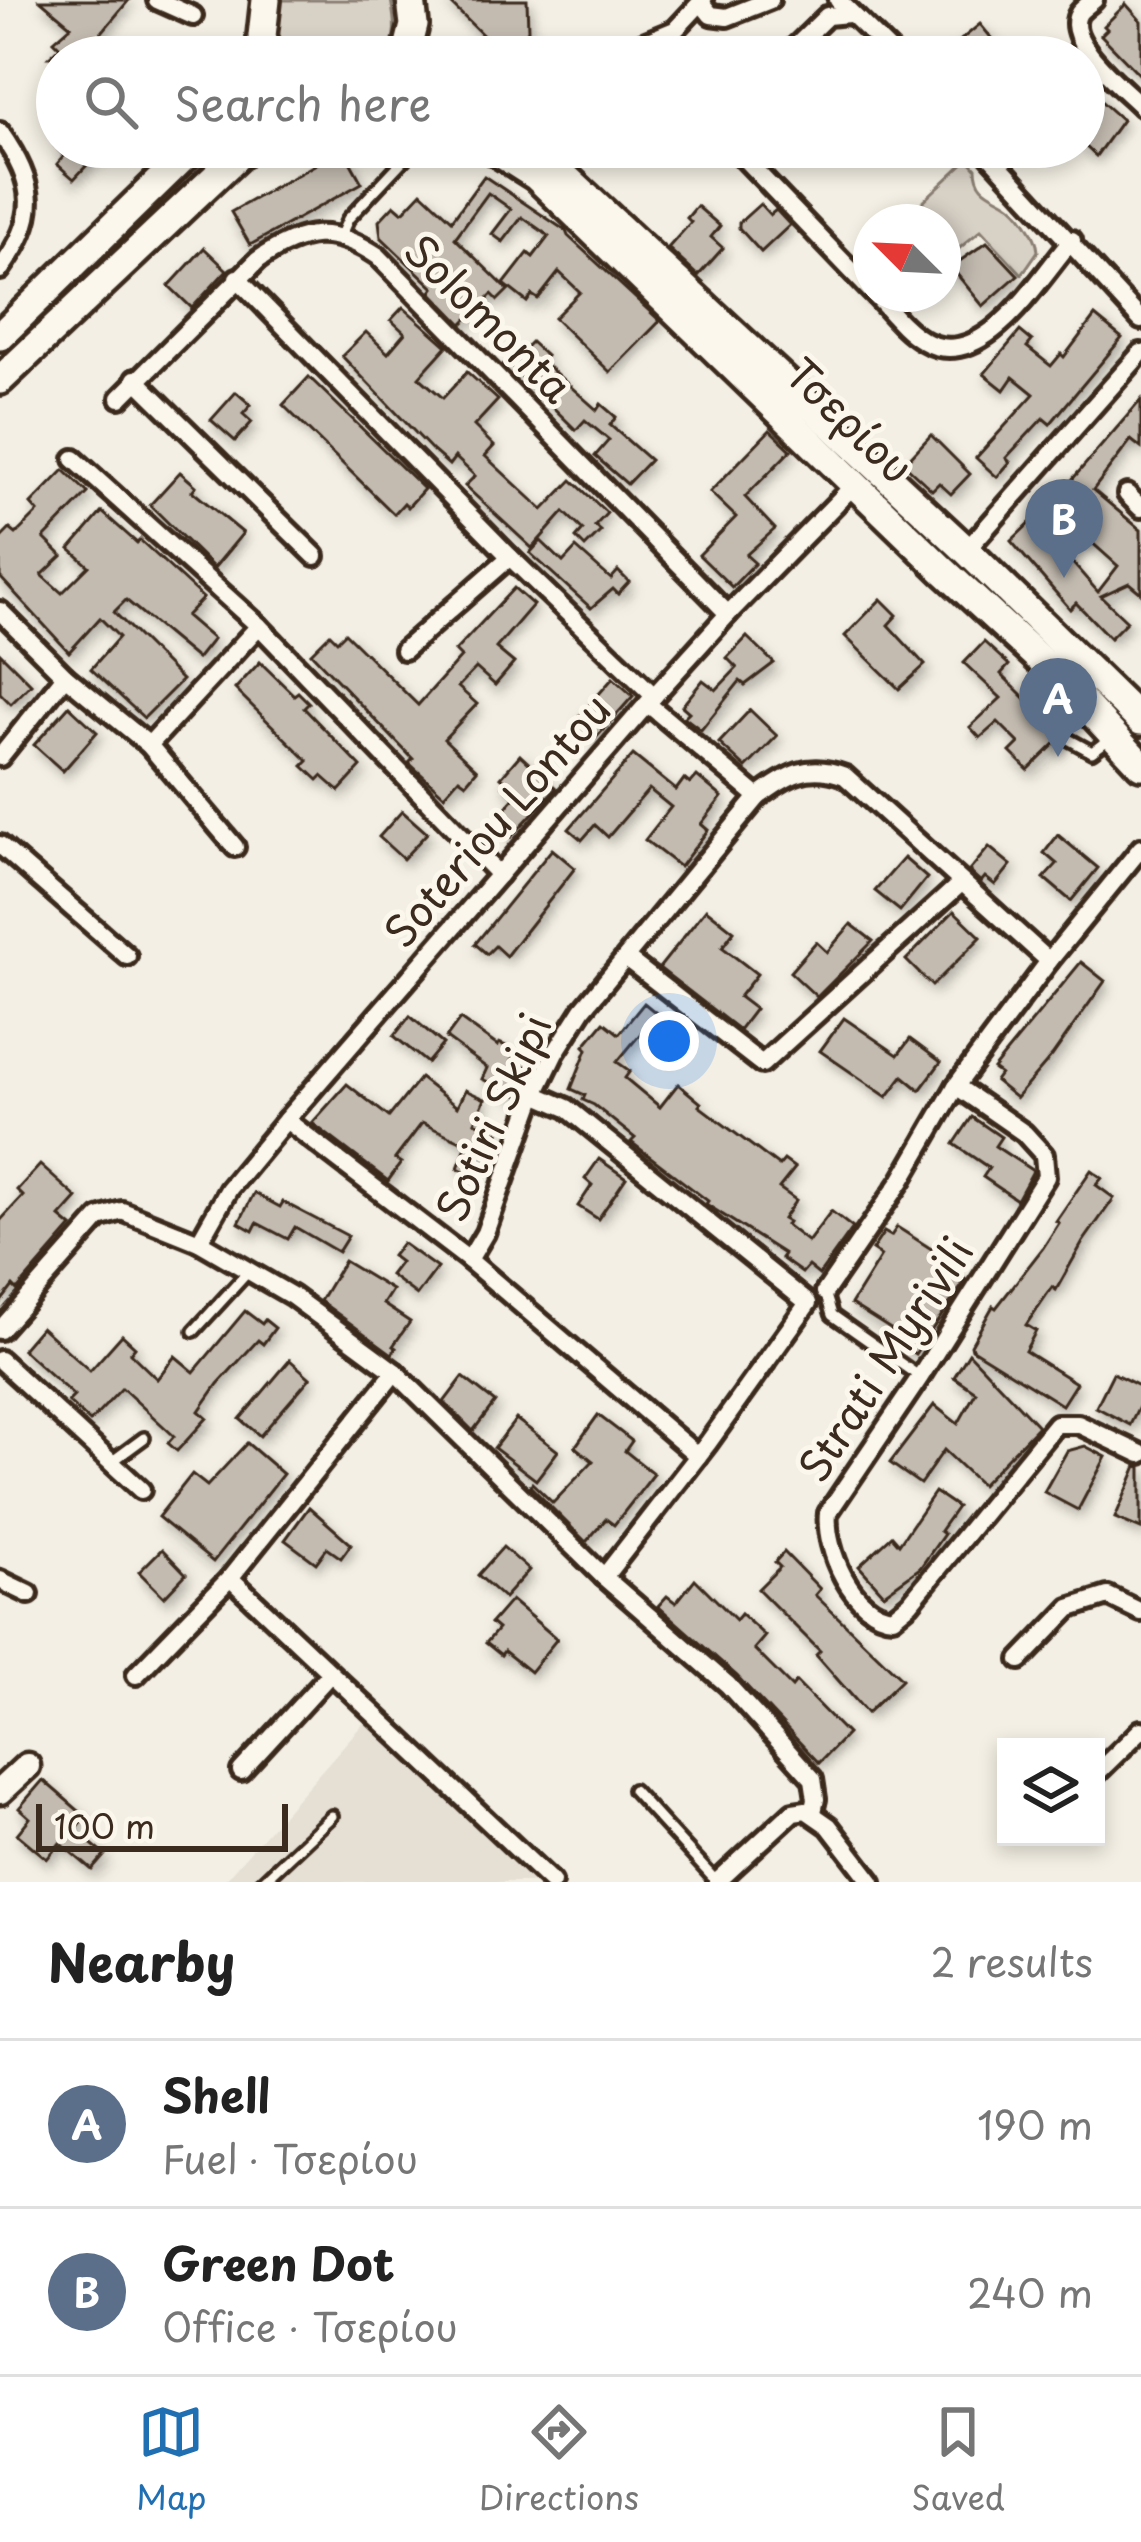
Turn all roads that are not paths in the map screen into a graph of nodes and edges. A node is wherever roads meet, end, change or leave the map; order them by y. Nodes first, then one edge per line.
1 (157, 0) edge
2 (266, 0) edge
3 (411, 0) edge
4 (770, 0) edge
5 (1094, 0) edge
6 (703, 2) edge
7 (843, 7) edge
8 (193, 16) dead end
9 (263, 36) edge
10 (410, 36) edge
11 (664, 36) edge
12 (807, 36) edge
13 (874, 36) edge
14 (1078, 36) edge
15 (1105, 69) edge
16 (1141, 106) edge
17 (0, 132) edge
18 (172, 168) edge
19 (225, 168) edge
20 (396, 168) edge
21 (523, 168) edge
22 (556, 168) edge
23 (753, 168) edge
24 (1002, 168) edge
25 (341, 235) junction
26 (1072, 240) junction
27 (0, 269) edge
28 (853, 272) edge
29 (237, 278) junction
30 (892, 312) edge
31 (1141, 320) edge
32 (0, 336) edge
33 (1141, 353) edge
34 (0, 380) edge
35 (135, 380) junction
36 (120, 398) dead end
37 (74, 459) dead end
38 (864, 475) junction
39 (1127, 494) dead end
40 (1141, 508) edge
41 (967, 550) junction
42 (315, 556) dead end
43 (510, 557) junction
44 (944, 572) junction
45 (0, 611) edge
46 (728, 614) junction
47 (259, 626) junction
48 (404, 650) dead end
49 (65, 676) junction
50 (1060, 678) junction
51 (651, 700) junction
52 (1042, 712) dead end
53 (1141, 722) edge
54 (1113, 735) junction
55 (1070, 740) dead end
56 (149, 745) junction
57 (0, 757) edge
58 (1141, 765) edge
59 (758, 797) junction
60 (0, 845) edge
61 (235, 847) dead end
62 (1141, 848) edge
63 (499, 874) junction
64 (961, 884) junction
65 (127, 956) dead end
66 (626, 958) junction
67 (1049, 962) junction
68 (956, 1086) junction
69 (535, 1094) junction
70 (286, 1120) junction
71 (199, 1242) junction
72 (469, 1259) junction
73 (248, 1272) junction
74 (825, 1292) joint
75 (0, 1330) edge
76 (194, 1331) dead end
77 (0, 1360) edge
78 (394, 1372) junction
79 (920, 1377) junction
80 (144, 1438) dead end
81 (1141, 1454) edge
82 (698, 1456) junction
83 (110, 1463) junction
84 (141, 1490) dead end
85 (604, 1577) junction
86 (230, 1578) junction
87 (0, 1580) edge
88 (29, 1594) dead end
89 (1141, 1612) edge
90 (1020, 1660) dead end
91 (331, 1674) junction
92 (136, 1675) dead end
93 (1141, 1730) edge
94 (1105, 1765) edge
95 (26, 1766) dead end
96 (242, 1771) dead end
97 (633, 1790) dead end
98 (0, 1791) edge
99 (813, 1812) junction
100 (332, 1816) dead end
101 (262, 1882) edge
102 (552, 1882) edge
103 (717, 1882) edge
104 (872, 1882) edge

1 - 8 street
2 - 9 main road
3 - 10 main road
4 - 6 street
5 - 14 street
6 - 11 street
7 - 12 street
7 - 13 street
15 - 16 street
17 - 27 street
18 - 32 main road
19 - 34 main road
20 - 25 lane
21 - 38 main road, Τσερίου
22 - 38 main road, Τσερίου
23 - 28 street
24 - 26 street
25 - 29 street, Solomonta
25 - 46 street, Solomonta
26 - 30 street
26 - 31 street
29 - 35 street, Solomonta
29 - 43 street
33 - 41 street
35 - 36 street, Solomonta
35 - 42 street
37 - 47 street
38 - 41 main road, Τσερίου
38 - 44 main road, Τσερίου
38 - 46 street, Soteriou Lontou
39 - 40 street
41 - 44 street
41 - 53 main road, Τσερίου
43 - 48 street
43 - 51 street
44 - 50 main road, Τσερίου
45 - 49 street
46 - 51 street, Soteriou Lontou
47 - 56 street
47 - 63 street
49 - 56 street
49 - 57 street
50 - 52 lane
50 - 54 main road, Τσερίου
51 - 59 street
51 - 63 street, Soteriou Lontou
54 - 55 lane
54 - 58 main road, Τσερίου
56 - 61 street
59 - 64 street
59 - 66 street, Sotiri Skipi
60 - 65 street
62 - 67 street, Strati Myrivili
63 - 70 street, Soteriou Lontou
64 - 66 street
64 - 67 street
66 - 69 street, Sotiri Skipi
67 - 68 street, Strati Myrivili
68 - 74 street, Strati Myrivili
68 - 79 street, Strati Myrivili
69 - 72 street, Sotiri Skipi
69 - 82 street
70 - 71 street, Soteriou Lontou
70 - 72 street
71 - 73 street
71 - 75 street
72 - 82 street
73 - 76 lane
73 - 78 street
74 - 79 lane
77 - 83 street
78 - 85 street
78 - 86 street
79 - 81 street, Strati Myrivili
80 - 83 lane
82 - 85 street
83 - 84 street
85 - 99 street
86 - 91 street
86 - 92 street
87 - 88 street
89 - 90 street
91 - 96 street
91 - 102 street
93 - 94 street
95 - 98 street
97 - 103 lane
99 - 103 street
99 - 104 street
100 - 101 lane

